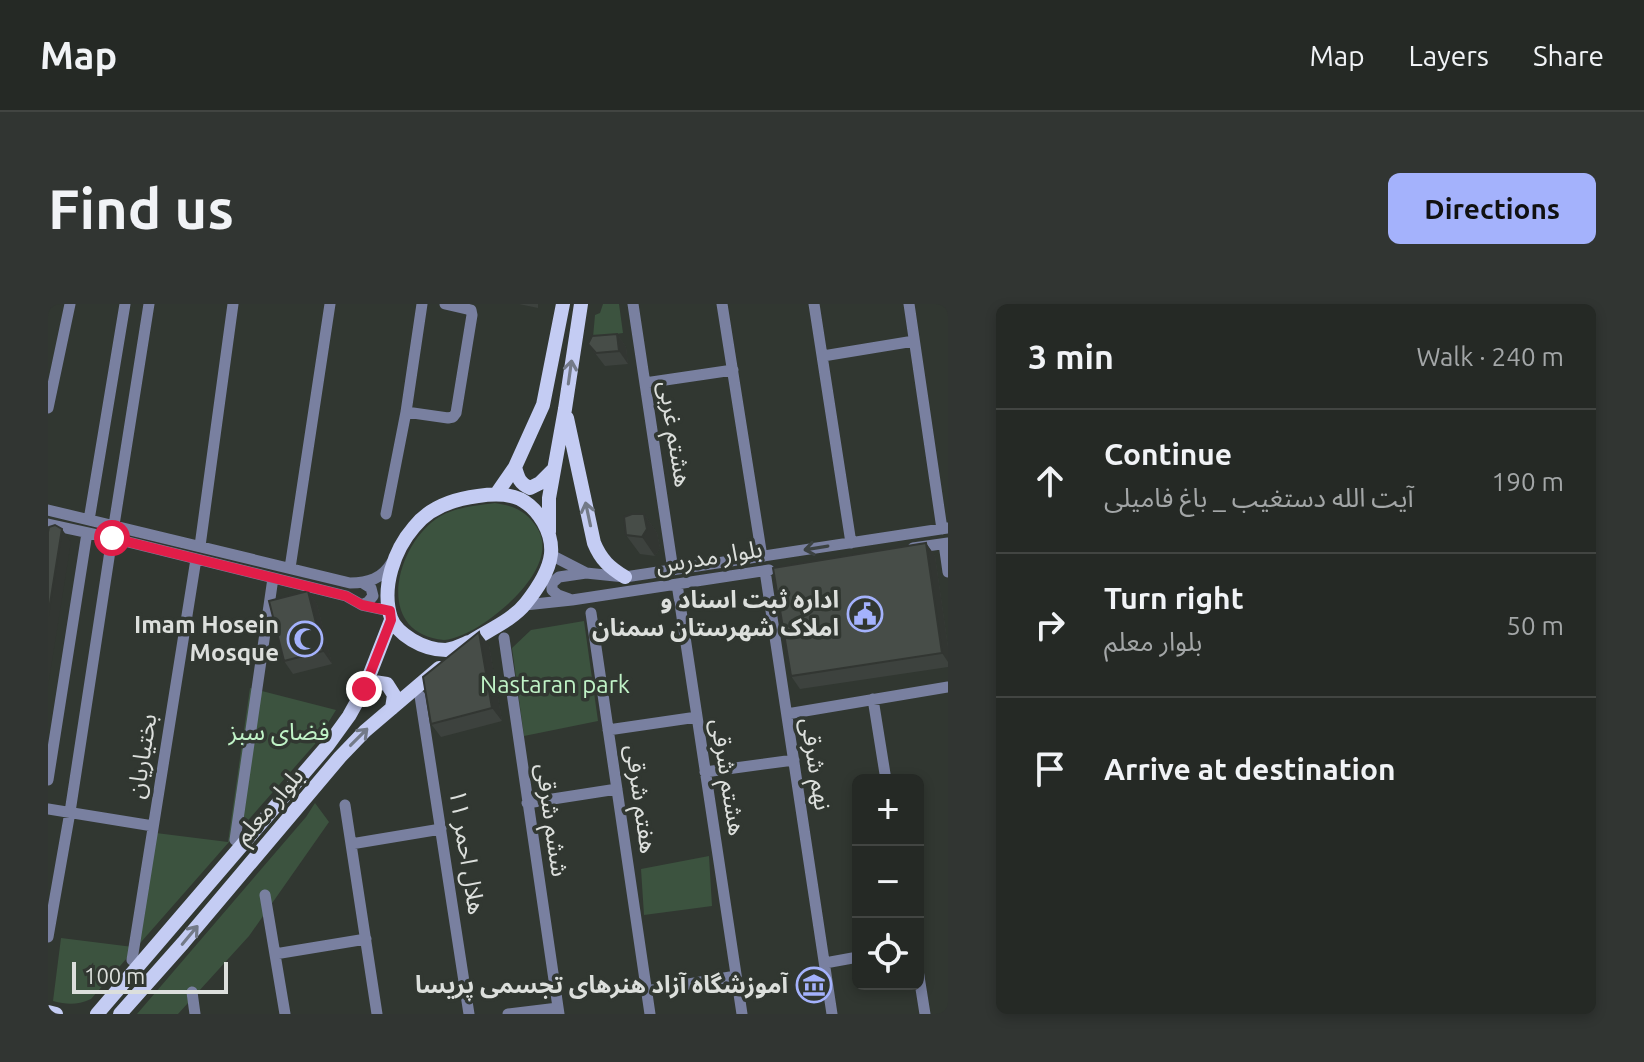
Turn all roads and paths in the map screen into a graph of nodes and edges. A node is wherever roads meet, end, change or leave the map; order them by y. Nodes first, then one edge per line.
1 (70, 304) edge
2 (122, 304) edge
3 (149, 304) edge
4 (233, 304) edge
5 (330, 304) edge
6 (422, 304) edge
7 (445, 304) edge
8 (563, 304) edge
9 (581, 304) edge
10 (633, 304) edge
11 (722, 304) edge
12 (814, 304) edge
13 (909, 304) edge
14 (914, 341) junction
15 (823, 356) junction
16 (733, 370) junction
17 (645, 383) junction
18 (48, 408) edge
19 (565, 409) junction
20 (406, 412) junction
21 (515, 467) junction
22 (554, 469) junction
23 (497, 493) junction
24 (48, 510) edge
25 (386, 514) dead end
26 (89, 520) junction
27 (114, 525) junction
28 (49, 527) edge
29 (945, 528) edge
30 (549, 532) junction
31 (87, 533) junction
32 (112, 538) junction
33 (871, 540) junction
34 (851, 543) junction
35 (946, 543) edge
36 (200, 546) junction
37 (902, 550) edge
38 (874, 554) edge
39 (551, 555) junction
40 (762, 557) junction
41 (394, 558) junction
42 (196, 559) junction
43 (290, 568) junction
44 (780, 569) edge
45 (673, 570) junction
46 (765, 571) junction
47 (948, 572) edge
48 (586, 573) junction
49 (625, 577) junction
50 (273, 578) junction
51 (363, 583) junction
52 (677, 584) junction
53 (572, 600) junction
54 (362, 605) junction
55 (525, 605) junction
56 (591, 613) dead end
57 (391, 616) junction
58 (504, 638) dead end
59 (469, 642) junction
60 (948, 687) edge
61 (364, 689) junction
62 (420, 696) dead end
63 (873, 699) junction
64 (392, 708) junction
65 (787, 714) junction
66 (697, 717) junction
67 (608, 730) junction
68 (794, 760) junction
69 (705, 772) junction
70 (885, 774) edge
71 (48, 780) edge
72 (617, 789) junction
73 (527, 803) junction
74 (345, 805) dead end
75 (48, 809) edge
76 (70, 812) junction
77 (153, 826) junction
78 (441, 829) junction
79 (235, 840) dead end
80 (351, 844) junction
81 (265, 895) dead end
82 (48, 937) edge
83 (366, 939) junction
84 (275, 954) junction
85 (852, 958) edge
86 (132, 960) dead end
87 (825, 963) junction
88 (736, 976) junction
89 (921, 990) edge
90 (647, 991) junction
91 (192, 992) dead end
92 (100, 1010) edge
93 (558, 1011) edge
94 (48, 1012) edge
95 (56, 1014) edge
96 (88, 1014) edge
97 (120, 1014) edge
98 (195, 1014) edge
99 (285, 1014) edge
100 (377, 1014) edge
101 (469, 1014) edge
102 (508, 1014) edge
103 (650, 1014) edge
104 (742, 1014) edge
105 (832, 1014) edge
106 (925, 1014) edge

1 - 18 street
2 - 26 street
3 - 27 street
4 - 36 street
5 - 43 street
6 - 20 street
7 - 20 street
8 - 21 main road
19 -> 9 main road
10 - 17 street, هشتم غربی
11 - 16 street
12 - 15 street
13 - 14 street
14 - 15 street
14 - 29 street
15 - 34 street
16 - 17 street
16 - 40 street
17 - 45 street, هشتم غربی
19 - 22 main road
49 -> 19 main road
20 - 25 street
21 - 22 main road
21 - 23 main road
22 - 30 main road
23 - 30 main road
23 - 41 main road
24 - 26 street
26 - 27 street
27 - 36 street
28 - 31 street
29 - 33 street, بلوار مدرس
30 - 39 main road
31 - 32 street
31 - 71 street
32 - 42 street
32 - 76 street
33 - 34 street, بلوار مدرس
33 - 38 street
34 -> 40 street, بلوار مدرس
35 - 37 street
35 - 47 street
36 - 43 street
39 - 48 street, بلوار مدرس
39 - 55 main road
40 - 45 street, بلوار مدرس
41 - 51 street
41 - 57 main road
42 - 50 street
42 - 77 street, بختیاریان
43 - 51 street
44 - 46 street, بلوار مدرس
45 - 49 street, بلوار مدرس
46 - 52 street, بلوار مدرس
46 - 65 street, نهم شرقی
48 - 49 street, بلوار مدرس
48 - 53 street
50 - 54 street
50 - 79 street
51 - 54 street
52 - 53 street, بلوار مدرس
52 - 66 street, هشتم شرقی
53 - 55 street, بلوار مدرس
54 - 57 street
55 - 59 main road
56 - 67 street, هفتم شرقی
57 - 59 main road
57 - 61 main road, بلوار معلم
58 - 73 street, ششم شرقی
59 - 64 main road, بلوار معلم
60 - 63 street
61 - 64 main road
61 - 92 main road, بلوار معلم
62 - 78 street, هلال احمر ۱۱
63 - 65 street
63 - 70 street
97 -> 64 main road, بلوار معلم
65 - 68 street, نهم شرقی
66 - 67 street
66 - 69 street, هشتم شرقی
67 - 72 street, هفتم شرقی
68 - 69 street
68 - 87 street, نهم شرقی
69 - 88 street, هشتم شرقی
72 - 73 street
72 - 90 street, هفتم شرقی
73 - 93 street, ششم شرقی
74 - 80 street
75 - 76 street
76 - 77 street
76 - 82 street
77 - 86 street, بختیاریان
78 - 80 street
78 - 101 street, هلال احمر ۱۱
80 - 83 street
81 - 84 street
83 - 84 street
83 - 100 street
84 - 99 street
85 - 87 street
87 - 105 street, نهم شرقی
88 - 90 street
88 - 104 street, هشتم شرقی
89 - 106 street
90 - 103 street, هفتم شرقی
91 - 98 street
92 - 96 main road
93 - 102 street
94 - 95 main road

